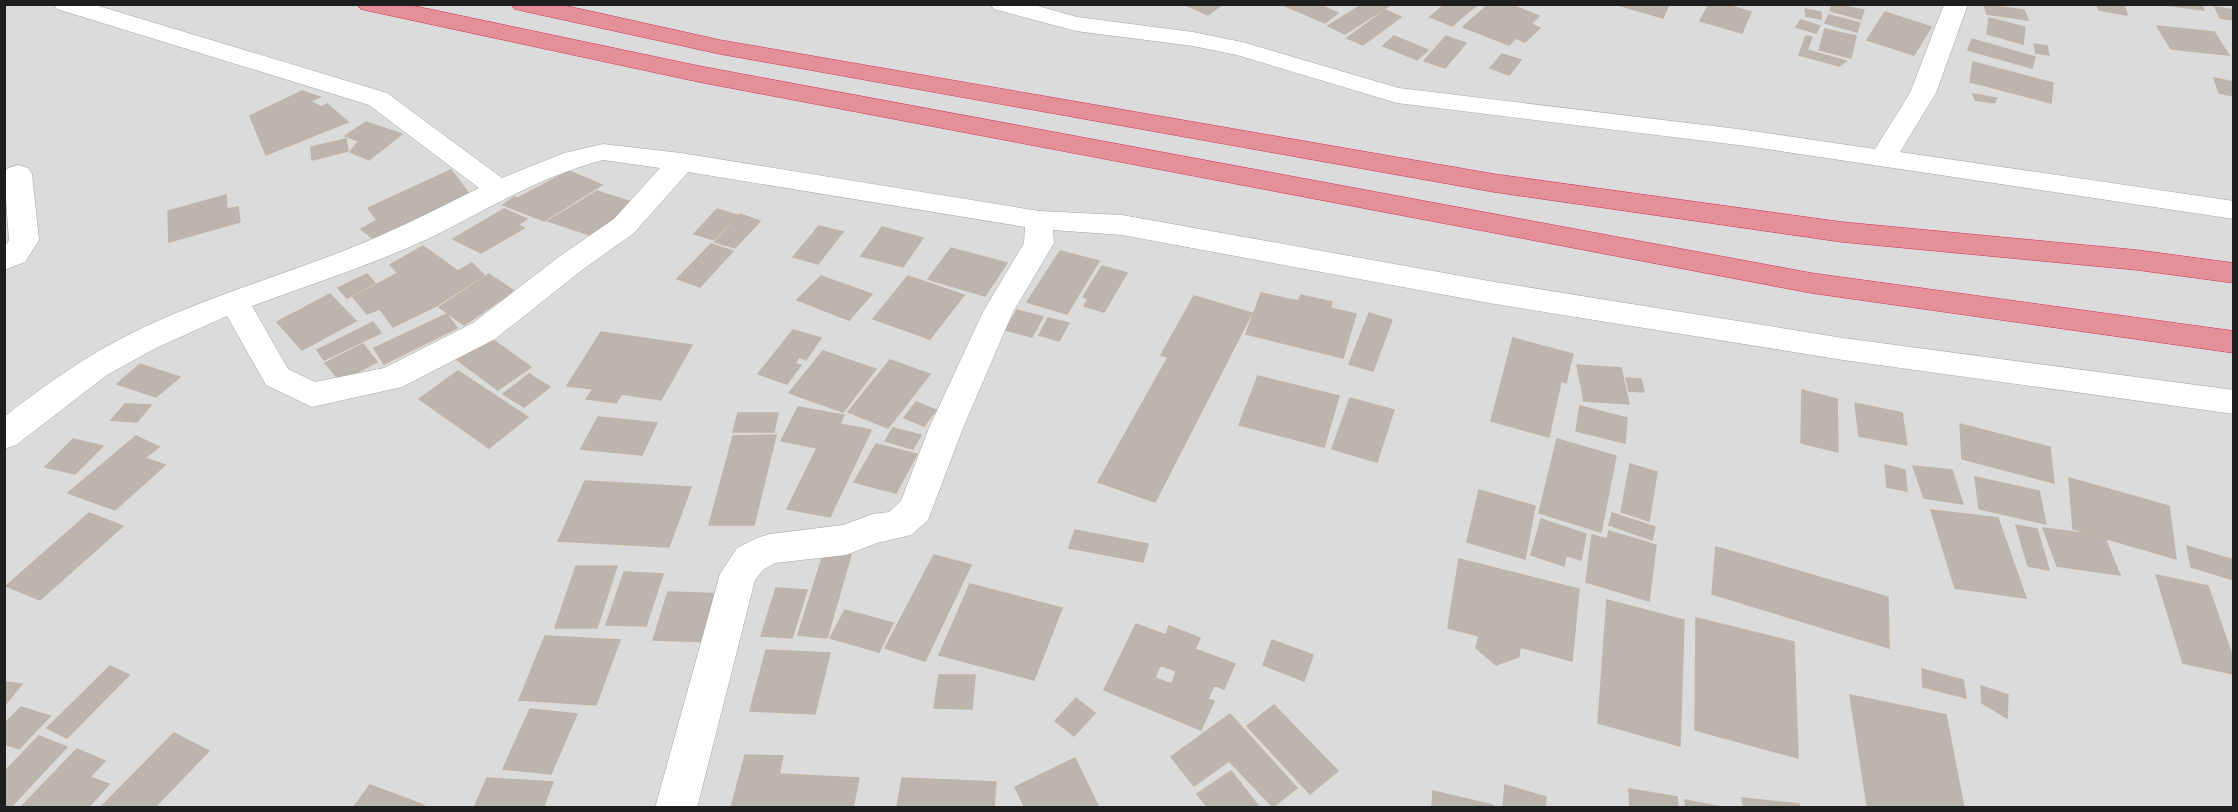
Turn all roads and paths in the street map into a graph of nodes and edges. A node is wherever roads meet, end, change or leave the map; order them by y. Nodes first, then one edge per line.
1 (65, 4) edge
2 (369, 4) edge
3 (523, 4) edge
4 (1002, 4) edge
5 (1955, 7) dead end
6 (1883, 158) junction
7 (681, 162) junction
8 (18, 174) dead end
9 (499, 189) junction
10 (2234, 210) edge
11 (1039, 220) junction
12 (4, 260) edge
13 (2234, 273) edge
14 (234, 301) junction
15 (2234, 342) edge
16 (2234, 402) edge
17 (4, 436) edge
18 (676, 807) edge

1 - 9 street
2 - 15 highway
3 - 13 highway
4 - 6 street
5 - 6 street
6 - 10 street
7 - 9 street
7 - 11 street
7 - 14 street
8 - 12 street
9 - 14 street
11 - 16 street
11 - 18 street
14 - 17 street

